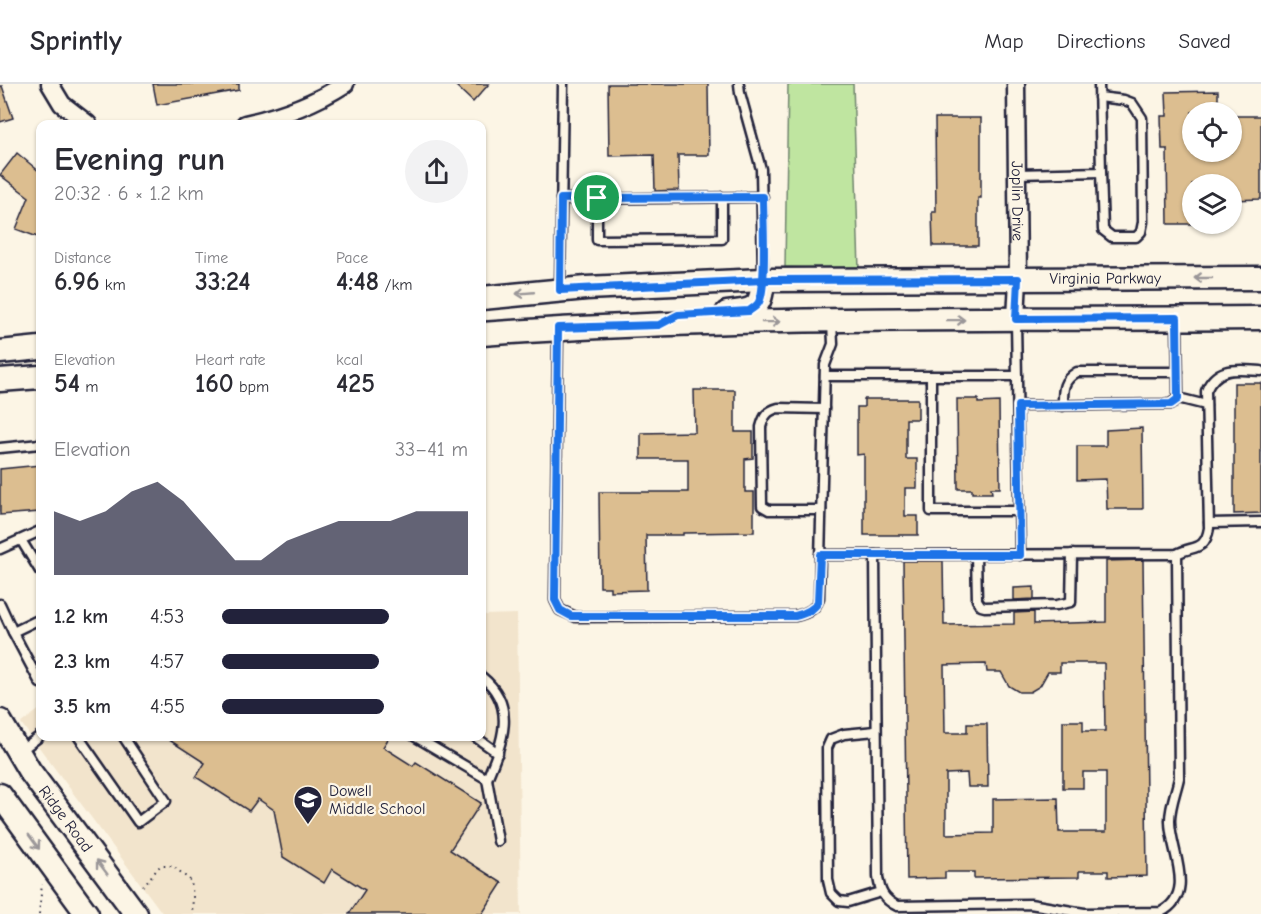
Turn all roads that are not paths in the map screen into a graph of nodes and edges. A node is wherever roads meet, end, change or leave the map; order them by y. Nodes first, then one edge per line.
1 (50, 84) edge
2 (345, 84) edge
3 (563, 84) edge
4 (739, 84) edge
5 (1016, 84) edge
6 (1099, 84) edge
7 (1100, 98) junction
8 (83, 120) edge
9 (263, 120) edge
10 (1101, 172) junction
11 (1017, 174) junction
12 (722, 197) junction
13 (763, 197) junction
14 (597, 198) junction
15 (561, 199) junction
16 (1261, 278) edge
17 (1018, 279) junction
18 (763, 280) junction
19 (560, 290) junction
20 (486, 297) edge
21 (1177, 318) junction
22 (1261, 318) edge
23 (1016, 319) junction
24 (832, 321) junction
25 (659, 325) junction
26 (558, 328) junction
27 (486, 334) edge
28 (36, 348) edge
29 (0, 352) edge
30 (1261, 371) edge
31 (1178, 372) junction
32 (825, 376) junction
33 (931, 376) junction
34 (1017, 376) junction
35 (36, 377) edge
36 (0, 380) edge
37 (1178, 399) junction
38 (1206, 405) junction
39 (1018, 406) junction
40 (1063, 406) junction
41 (824, 409) junction
42 (36, 444) edge
43 (0, 448) edge
44 (821, 510) junction
45 (1019, 511) junction
46 (1261, 522) edge
47 (1209, 523) junction
48 (36, 533) edge
49 (21, 540) junction
50 (0, 549) edge
51 (1071, 554) junction
52 (1177, 554) junction
53 (820, 555) junction
54 (875, 555) junction
55 (976, 555) junction
56 (1020, 555) junction
57 (36, 564) edge
58 (0, 604) edge
59 (36, 621) edge
60 (13, 633) junction
61 (36, 676) edge
62 (486, 681) edge
63 (0, 721) edge
64 (876, 731) junction
65 (36, 739) edge
66 (81, 741) edge
67 (126, 741) edge
68 (422, 741) edge
69 (481, 741) edge
70 (498, 753) junction
71 (9, 758) edge
72 (487, 779) junction
73 (0, 795) edge
74 (498, 841) dead end
75 (881, 892) junction
76 (87, 914) edge
77 (136, 914) edge

1 - 8 street
2 - 9 street
3 - 15 lane
4 - 13 lane
5 - 11 street, Joplin Drive
6 - 7 lane
7 - 10 lane
7 - 10 lane
10 - 11 lane
11 - 17 street, Joplin Drive
12 - 13 lane
12 - 14 lane
12 - 14 lane
13 - 18 lane
14 - 15 lane
15 - 19 lane
16 -> 17 main road, Virginia Parkway
17 - 18 main road, Virginia Parkway
17 - 23 street, Joplin Drive
18 - 19 main road, Virginia Parkway
18 - 25 main road
19 -> 20 main road, Virginia Parkway
21 - 22 main road
21 - 23 main road
21 - 31 lane
24 -> 23 main road
23 - 34 lane
25 -> 24 main road
24 - 32 lane
25 - 26 main road
26 - 27 main road
26 - 53 lane
28 - 29 main road
30 - 38 lane
31 - 37 lane
31 - 40 lane
32 - 33 lane
32 - 41 lane
33 - 34 lane
33 - 45 lane
34 - 39 lane
35 - 36 main road
37 - 38 lane
37 - 40 lane
38 - 47 lane
39 - 40 lane
39 - 45 lane
41 - 44 lane
41 - 44 lane
42 - 43 lane
44 - 53 lane
45 - 56 lane
46 - 47 lane
47 - 52 lane
48 - 49 lane
49 - 50 lane
49 - 57 lane
51 - 52 lane
51 - 55 lane
51 - 56 lane
52 - 75 lane
53 - 54 lane
54 - 55 lane
54 - 64 lane
55 - 56 lane
58 - 60 lane
59 - 60 lane
60 - 61 lane
62 - 70 lane
63 - 71 main road, Ridge Road
64 - 75 lane
64 - 75 lane
65 - 71 lane
66 - 67 lane
68 - 72 lane
69 - 70 lane
70 - 72 lane
77 -> 71 main road, Ridge Road
72 - 74 lane
73 -> 76 main road

